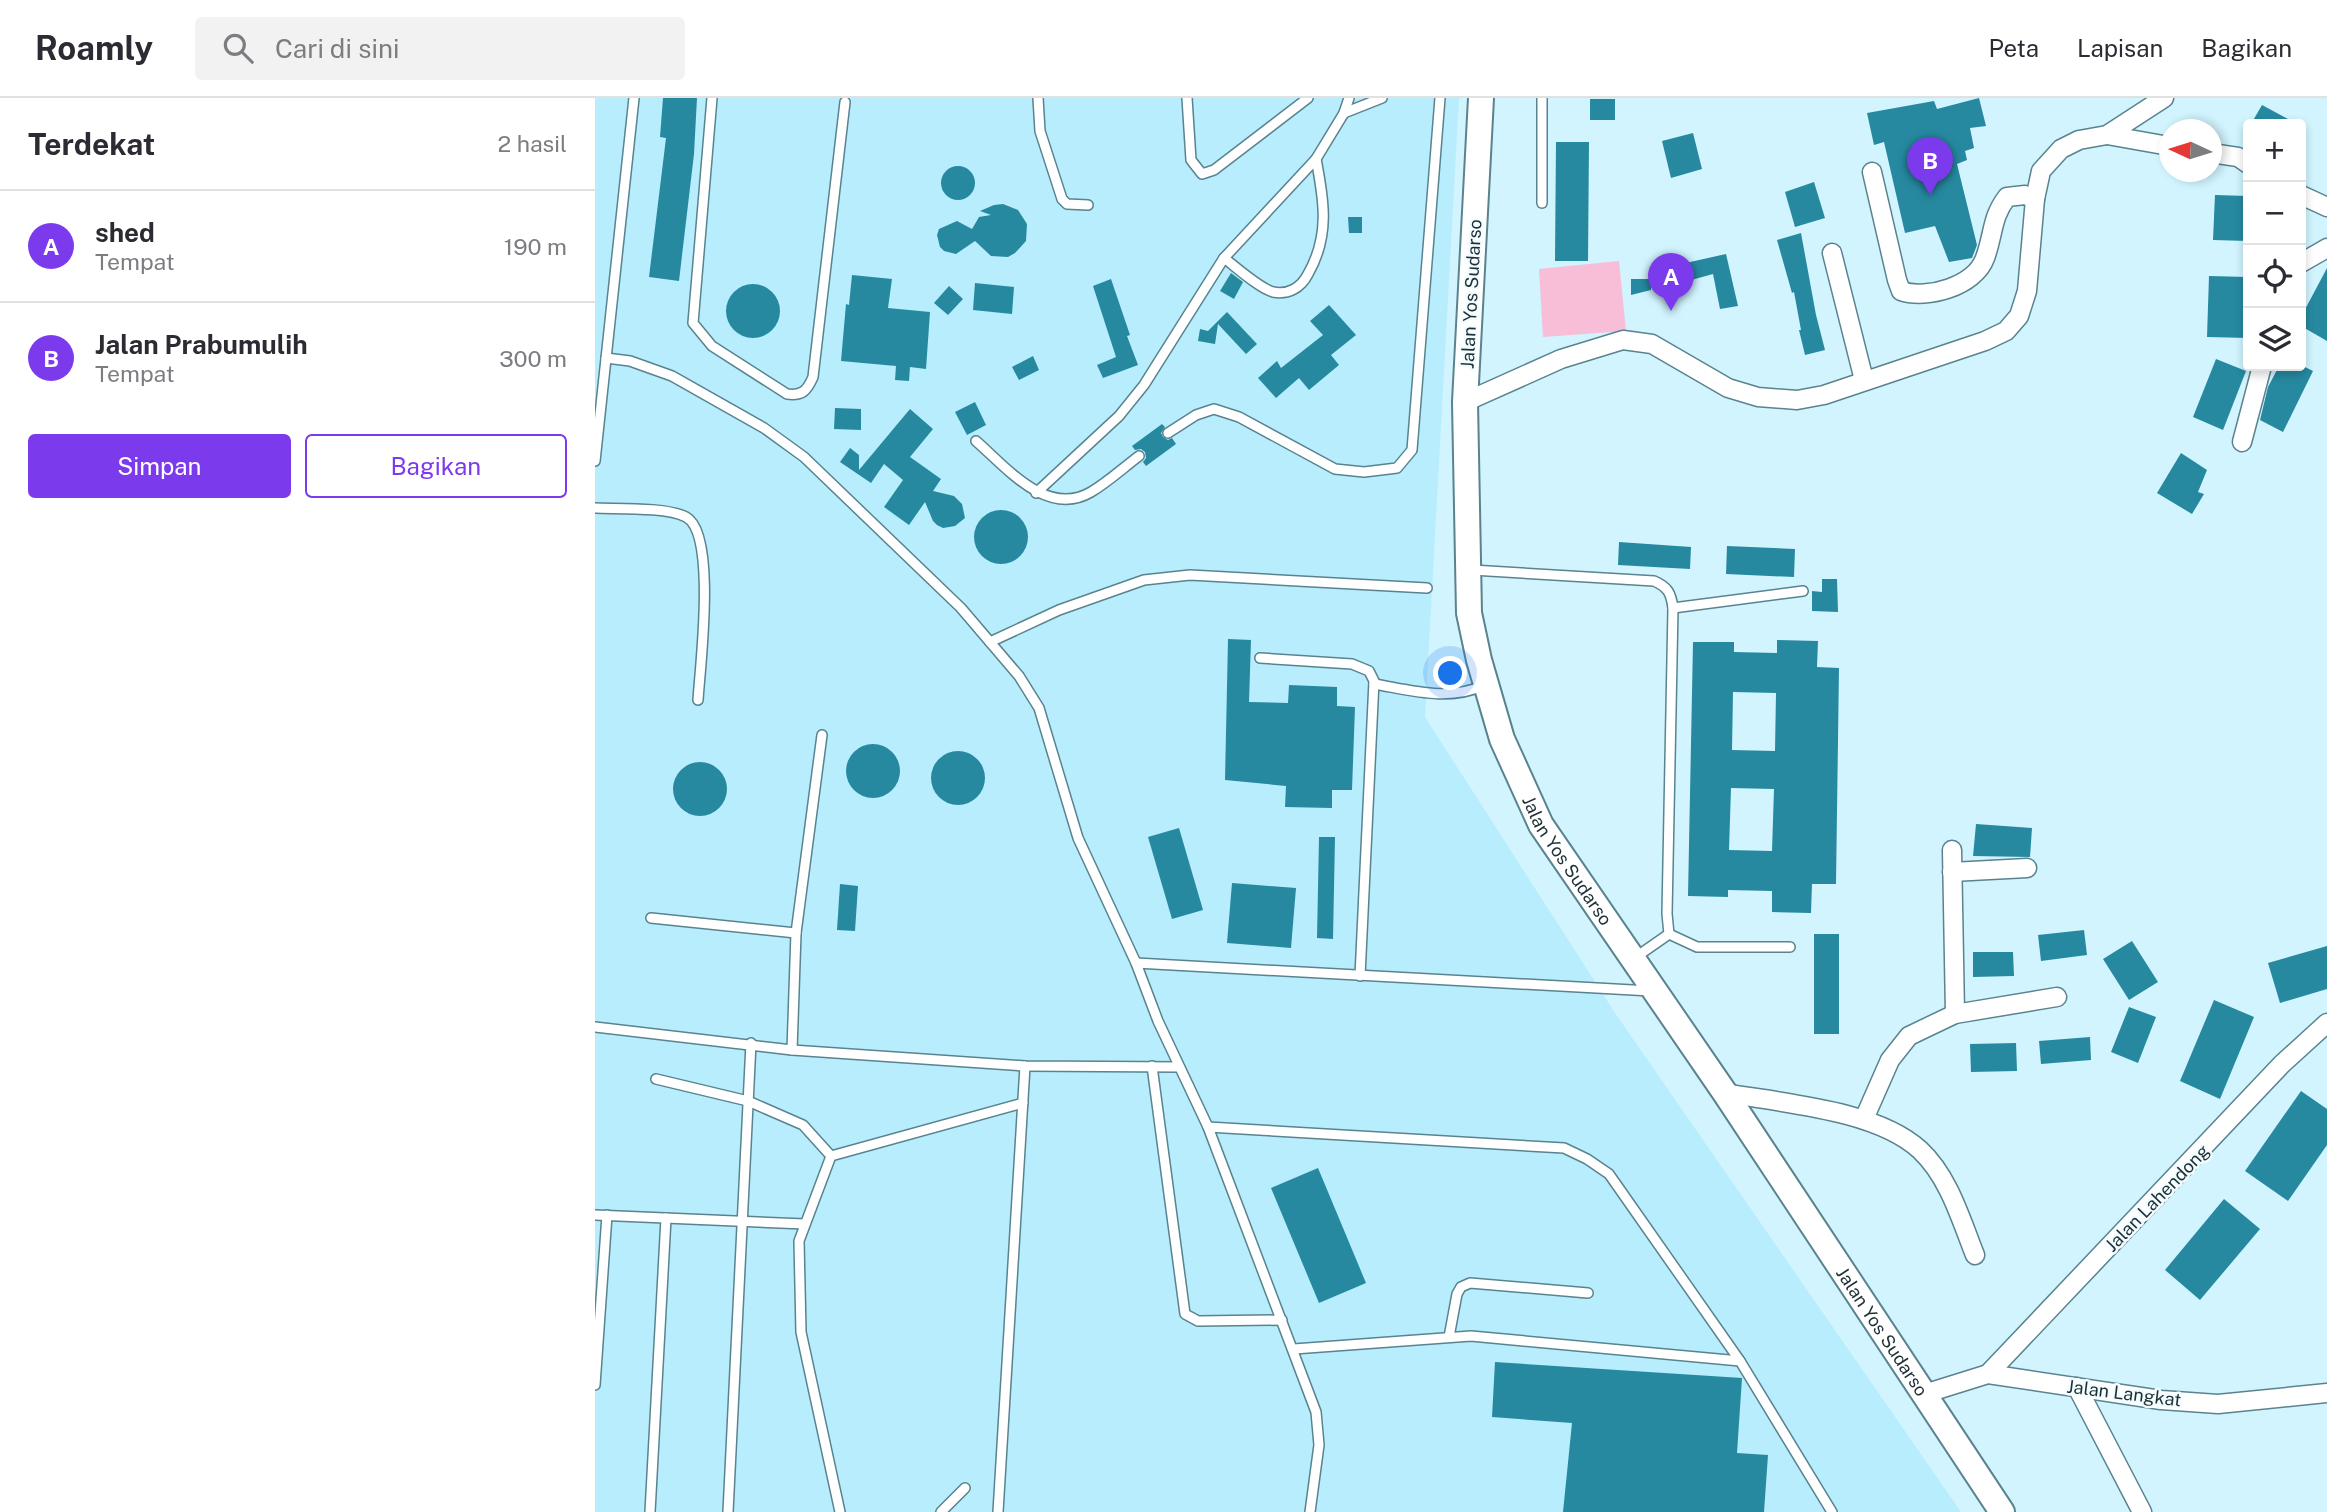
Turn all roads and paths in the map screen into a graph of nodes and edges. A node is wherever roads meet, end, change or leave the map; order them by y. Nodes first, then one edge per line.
1 (634, 98) edge
2 (712, 98) edge
3 (1038, 98) edge
4 (1187, 98) edge
5 (1308, 98) edge
6 (1349, 98) edge
7 (1383, 98) edge
8 (1440, 98) edge
9 (1481, 98) edge
10 (1542, 98) edge
11 (2164, 98) edge
12 (845, 102) dead end
13 (1344, 113) junction
14 (2107, 135) junction
15 (2159, 144) edge
16 (2222, 155) edge
17 (1316, 159) junction
18 (2243, 161) edge
19 (1872, 172) dead end
20 (2306, 197) edge
21 (2035, 198) junction
22 (1542, 203) dead end
23 (1088, 205) dead end
24 (2327, 207) edge
25 (2327, 248) edge
26 (1832, 253) dead end
27 (1224, 258) junction
28 (2306, 260) edge
29 (606, 358) junction
30 (2261, 371) edge
31 (1864, 380) junction
32 (1465, 402) junction
33 (1168, 433) dead end
34 (976, 441) dead end
35 (2242, 442) dead end
36 (1139, 456) dead end
37 (595, 461) edge
38 (1036, 493) junction
39 (595, 508) edge
40 (1470, 570) junction
41 (1427, 588) dead end
42 (1803, 591) dead end
43 (1673, 608) junction
44 (990, 642) junction
45 (1260, 658) dead end
46 (1374, 684) junction
47 (1486, 684) junction
48 (698, 700) dead end
49 (822, 735) dead end
50 (1951, 850) dead end
51 (2027, 868) dead end
52 (1952, 872) junction
53 (651, 918) dead end
54 (796, 933) junction
55 (1669, 934) junction
56 (1790, 947) dead end
57 (1633, 959) junction
58 (1136, 963) junction
59 (1360, 976) junction
60 (1653, 991) junction
61 (2057, 997) dead end
62 (1955, 1014) junction
63 (2327, 1023) edge
64 (595, 1027) edge
65 (751, 1043) junction
66 (792, 1050) junction
67 (1025, 1066) junction
68 (1152, 1066) junction
69 (1179, 1067) junction
70 (656, 1079) dead end
71 (1725, 1093) junction
72 (748, 1101) junction
73 (1023, 1103) junction
74 (1864, 1119) junction
75 (1208, 1127) junction
76 (831, 1156) junction
77 (595, 1215) edge
78 (607, 1215) junction
79 (666, 1218) junction
80 (742, 1222) junction
81 (806, 1224) junction
82 (1975, 1255) dead end
83 (1588, 1293) dead end
84 (1282, 1320) junction
85 (1449, 1337) junction
86 (1294, 1349) junction
87 (1740, 1361) junction
88 (1988, 1374) junction
89 (595, 1385) edge
90 (2077, 1387) junction
91 (2327, 1393) edge
92 (1924, 1394) junction
93 (965, 1489) dead end
94 (650, 1512) edge
95 (728, 1512) edge
96 (840, 1512) edge
97 (941, 1512) edge
98 (998, 1512) edge
99 (1310, 1512) edge
100 (1832, 1512) edge
101 (2002, 1512) edge
102 (2142, 1512) edge

1 - 29 lane
2 - 12 lane
3 - 23 lane
4 - 5 lane
6 - 13 lane
7 - 13 lane
8 - 33 lane
9 - 32 main road, Jalan Yos Sudarso
10 - 22 lane
11 - 14 street
13 - 17 lane
14 - 15 street
14 - 21 street
16 - 18 street
17 - 27 lane
17 - 27 lane
19 - 21 street
20 - 24 street
21 - 31 street
25 - 28 street
26 - 31 street
27 - 38 lane
29 - 37 lane
29 - 44 lane
30 - 35 street
31 - 32 street
32 - 40 main road, Jalan Yos Sudarso
34 - 38 lane
36 - 38 lane
39 - 48 lane
40 - 43 lane
40 - 47 main road, Jalan Yos Sudarso
41 - 44 lane
42 - 43 lane
43 - 55 lane
44 - 58 lane
45 - 46 lane
46 - 47 lane
46 - 59 lane
47 - 57 main road, Jalan Yos Sudarso
49 - 54 lane
50 - 52 street
51 - 52 street
52 - 62 street
53 - 54 lane
54 - 66 lane
55 - 56 lane
55 - 57 lane
57 - 60 main road, Jalan Yos Sudarso
58 - 59 lane
58 - 69 lane
59 - 60 lane
60 - 71 main road, Jalan Yos Sudarso
61 - 62 street
62 - 74 street
63 - 88 street, Jalan Lahendong
64 - 65 lane
65 - 66 lane
65 - 72 lane
66 - 67 lane
67 - 68 lane
67 - 73 lane
68 - 69 lane
68 - 84 lane
69 - 75 lane
70 - 72 lane
71 - 74 street
71 - 92 main road, Jalan Yos Sudarso
72 - 76 lane
72 - 80 lane
73 - 76 lane
73 - 98 lane
74 - 82 street
75 - 84 lane
75 - 87 lane
76 - 81 lane
77 - 78 lane
78 - 79 lane
78 - 89 lane
79 - 80 lane
79 - 94 lane
80 - 81 lane
80 - 95 lane
81 - 96 lane
83 - 85 lane
84 - 86 lane
85 - 86 lane
85 - 87 lane
86 - 99 lane
87 - 100 lane
88 - 90 street, Jalan Langkat
88 - 92 street, Jalan Langkat
90 - 91 street, Jalan Langkat
90 - 102 street
92 - 101 main road, Jalan Yos Sudarso
93 - 97 lane

